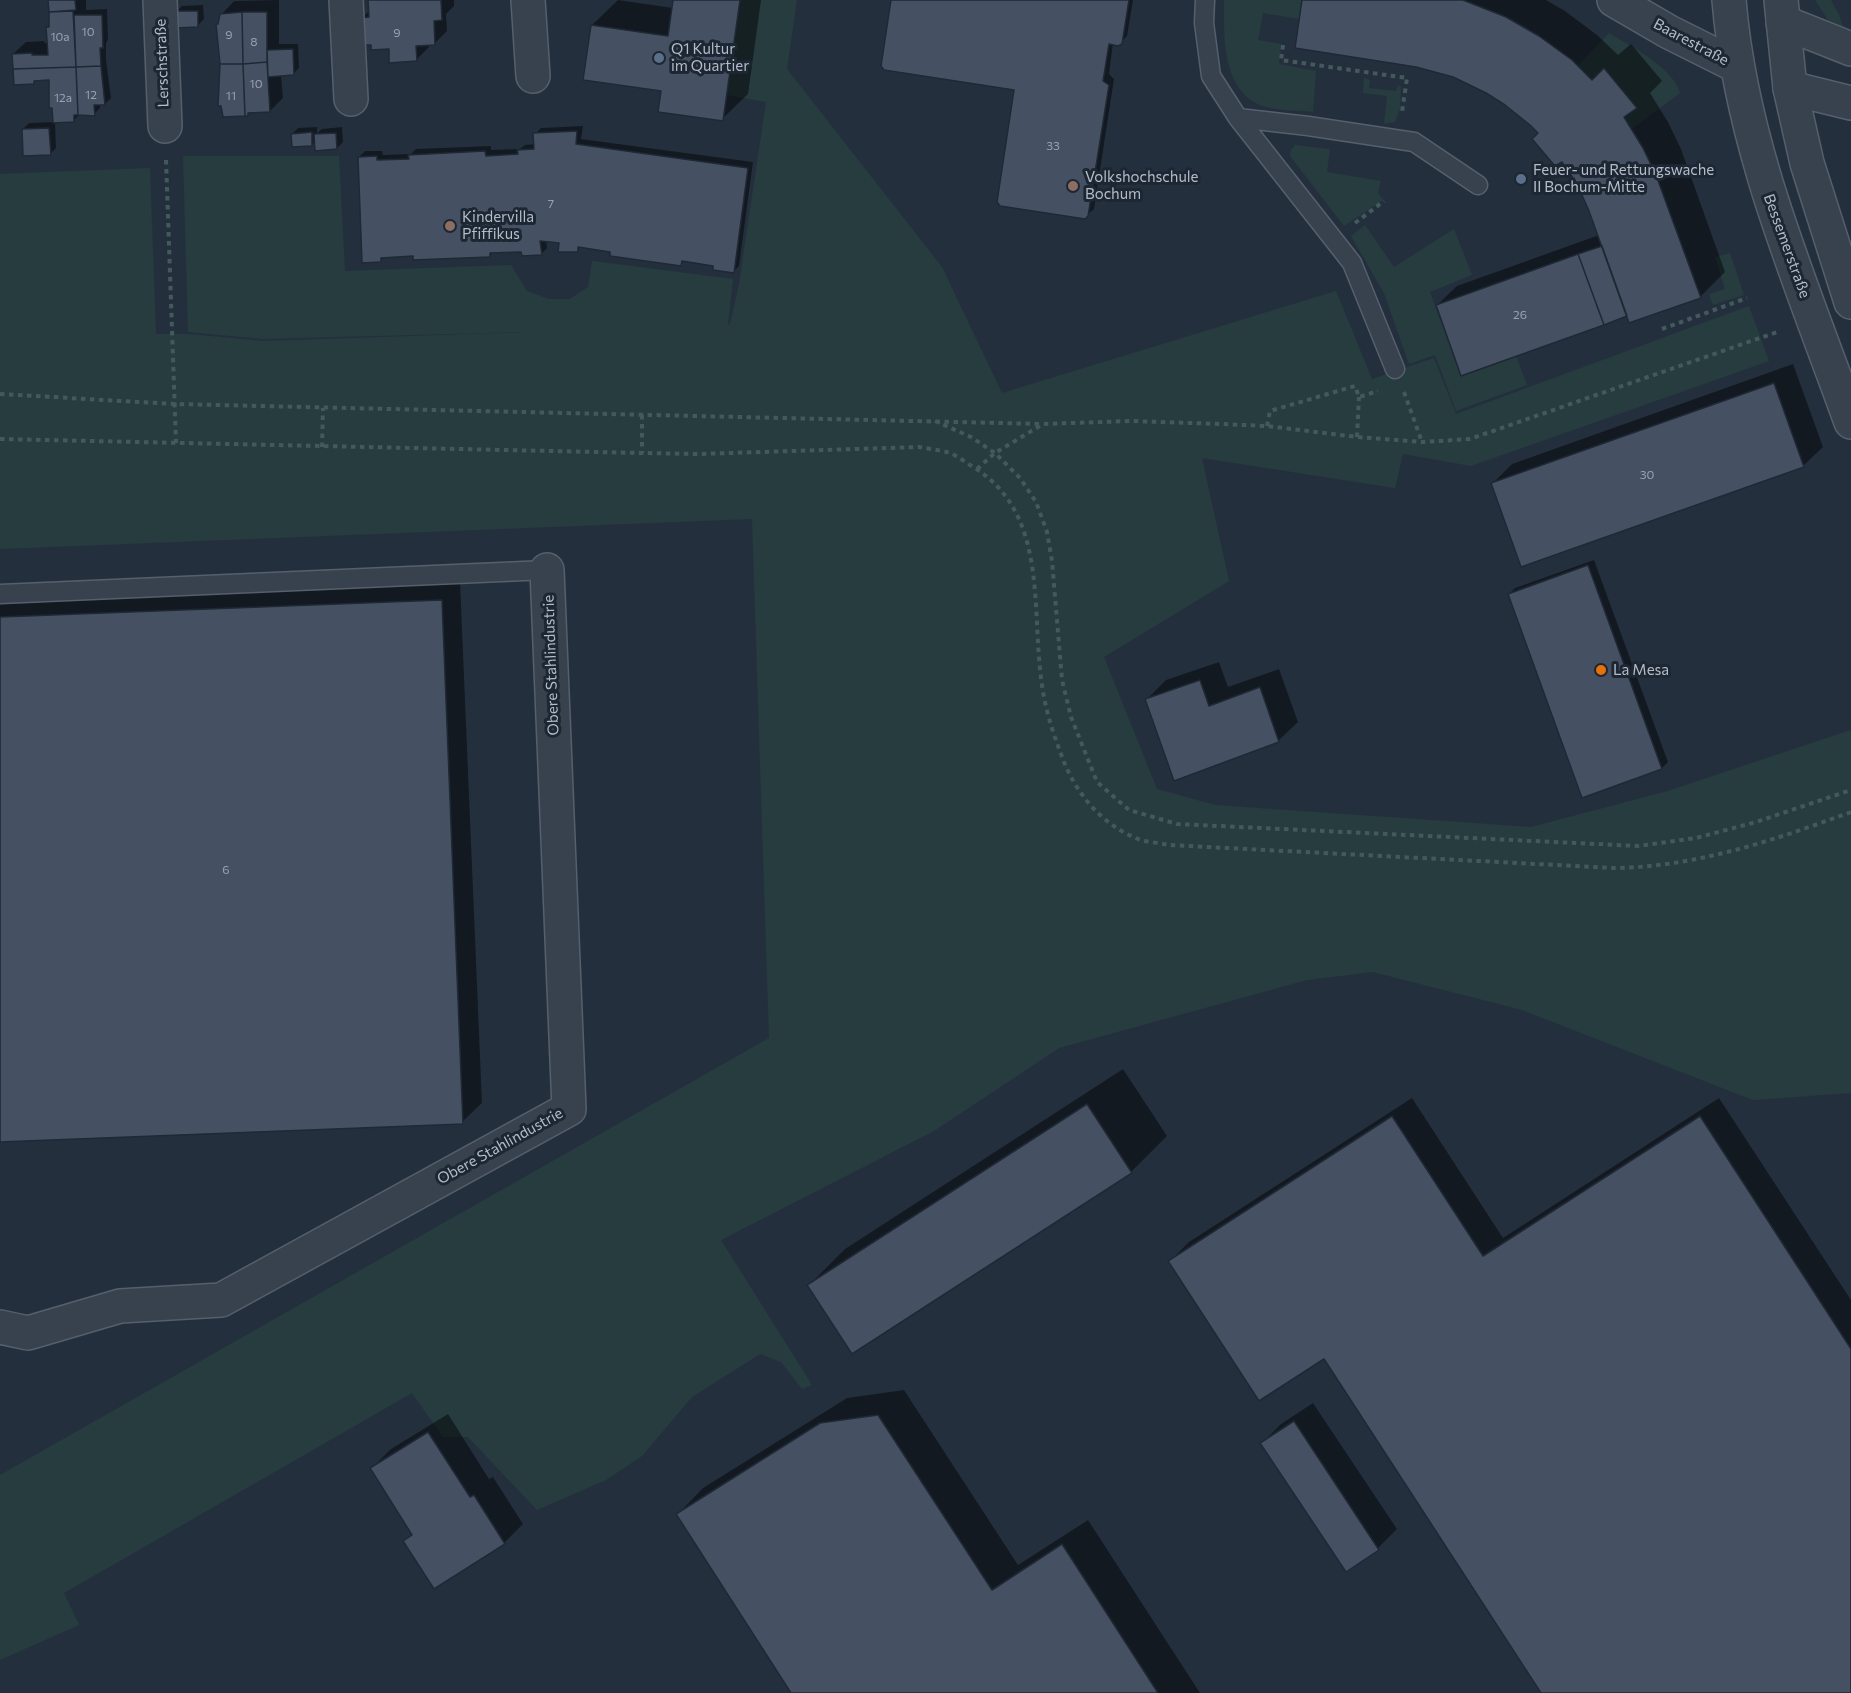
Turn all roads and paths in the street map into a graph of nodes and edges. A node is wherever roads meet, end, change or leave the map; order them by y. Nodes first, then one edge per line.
1 (160, 0) edge
2 (346, 0) edge
3 (528, 0) edge
4 (1205, 0) edge
5 (1614, 0) edge
6 (1727, 0) edge
7 (1782, 11) edge
8 (1283, 45) dead end
9 (1851, 49) edge
10 (1737, 66) junction
11 (533, 76) dead end
12 (1790, 88) junction
13 (351, 99) dead end
14 (1851, 103) edge
15 (1238, 118) junction
16 (165, 126) joint
17 (1399, 139) junction
18 (1478, 184) dead end
19 (1384, 201) dead end
20 (1332, 237) junction
21 (1747, 298) dead end
22 (1851, 302) edge
23 (1813, 319) junction
24 (1662, 329) dead end
25 (1398, 376) junction
26 (0, 394) edge
27 (1359, 398) junction
28 (174, 404) junction
29 (323, 408) junction
30 (642, 415) junction
31 (936, 421) junction
32 (1851, 422) edge
33 (1043, 424) junction
34 (1267, 426) junction
35 (1358, 437) junction
36 (0, 439) edge
37 (1422, 442) junction
38 (176, 443) junction
39 (322, 447) junction
40 (642, 453) junction
41 (995, 453) junction
42 (977, 469) junction
43 (547, 570) joint
44 (0, 594) edge
45 (1851, 790) edge
46 (1851, 812) edge
47 (0, 1327) edge

1 - 16 street, Lerschstraße
2 - 13 street
3 - 11 street
4 - 15 lane
5 - 10 street, Baarestraße
6 - 7 street, Bessemerstraße
6 - 10 street, Bessemerstraße
7 - 9 street, Bessemerstraße
7 - 12 street
8 - 17 path
10 - 12 street
10 - 23 street, Bessemerstraße
12 - 14 street
12 - 22 street
15 - 17 lane
15 - 20 lane
16 - 28 path
17 - 18 lane
19 - 20 path
20 - 25 lane
21 - 24 path
23 - 32 street, Bessemerstraße
23 - 37 path
25 - 27 path
25 - 37 path
26 - 28 path
27 - 34 path
27 - 35 path
28 - 29 path
28 - 38 path
29 - 30 path
29 - 39 path
30 - 31 path
30 - 40 path
31 - 33 path
31 - 41 path
33 - 34 path
33 - 41 path
34 - 35 path
35 - 37 path
36 - 38 path
38 - 39 path
39 - 40 path
40 - 42 path
41 - 42 path
41 - 45 path
42 - 46 path
43 - 44 lane
43 - 47 street, Obere Stahlindustrie

